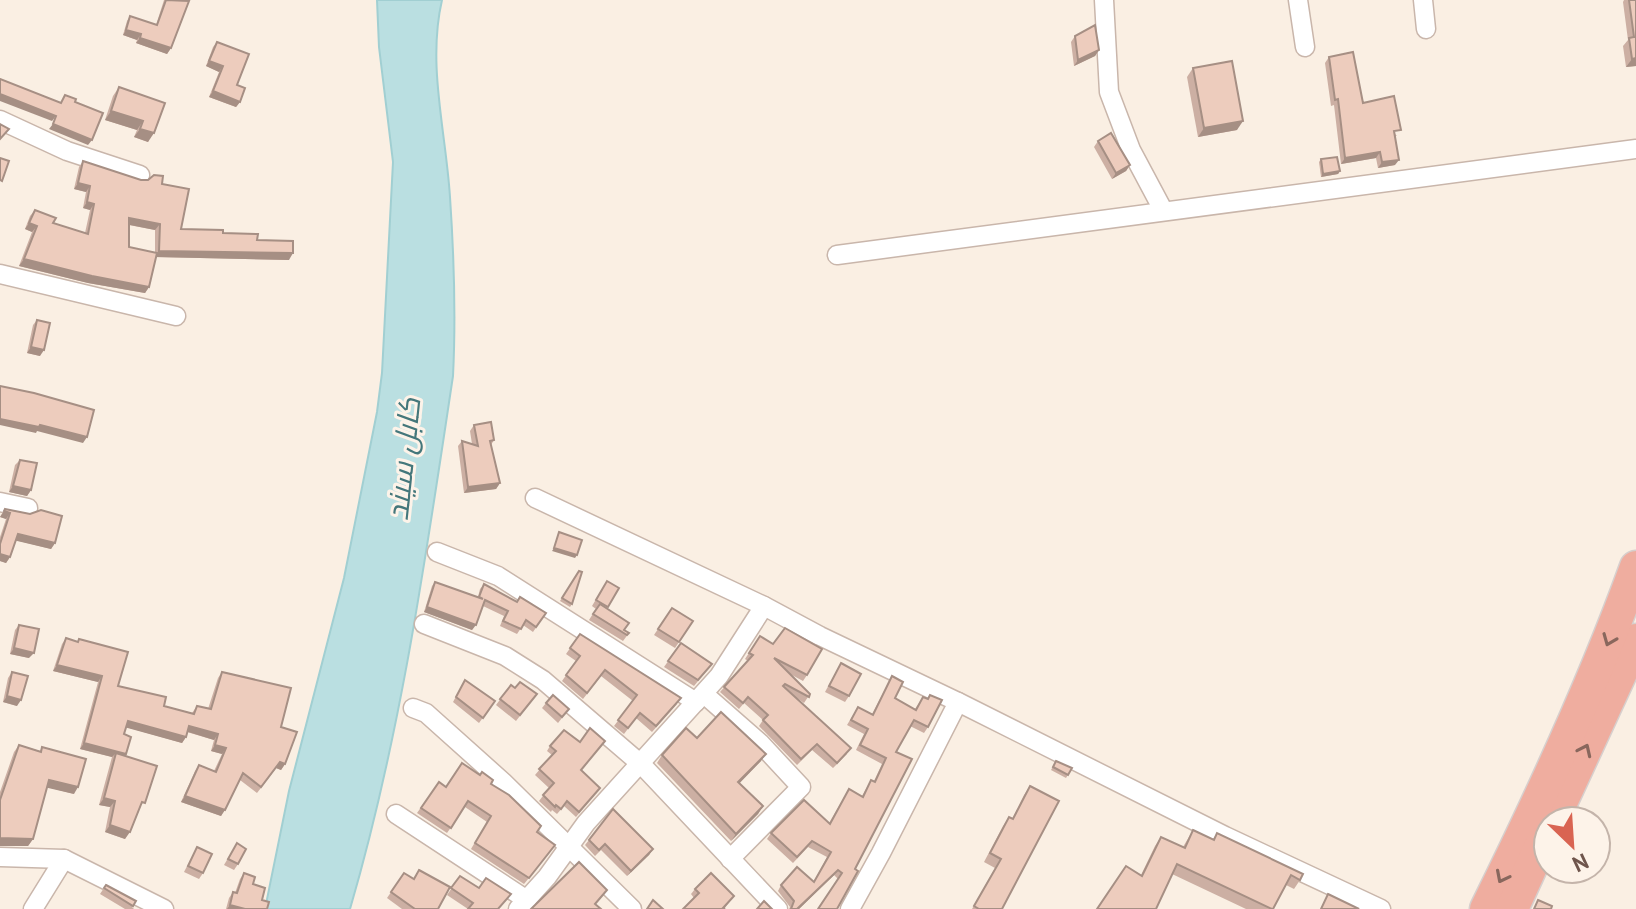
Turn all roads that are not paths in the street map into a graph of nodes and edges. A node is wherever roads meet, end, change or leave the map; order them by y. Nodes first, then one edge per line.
1 (1104, 0) edge
2 (1298, 0) edge
3 (1423, 0) edge
4 (1426, 29) dead end
5 (1305, 47) dead end
6 (0, 120) edge
7 (1636, 149) edge
8 (140, 175) dead end
9 (1163, 210) junction
10 (837, 255) dead end
11 (0, 274) edge
12 (176, 316) dead end
13 (535, 498) dead end
14 (0, 502) edge
15 (28, 508) dead end
16 (437, 552) dead end
17 (1636, 567) edge
18 (764, 606) junction
19 (424, 624) dead end
20 (1636, 640) edge
21 (700, 698) junction
22 (958, 702) junction
23 (413, 708) dead end
24 (642, 765) junction
25 (1559, 805) edge
26 (396, 814) dead end
27 (570, 847) junction
28 (0, 857) edge
29 (64, 859) junction
30 (730, 859) junction
31 (1532, 865) edge
32 (522, 904) edge
33 (33, 909) edge
34 (164, 909) edge
35 (632, 909) edge
36 (778, 909) edge
37 (850, 909) edge
38 (1381, 909) edge
39 (1486, 909) edge
40 (1512, 909) edge

1 - 9 street
2 - 5 street
3 - 4 street
6 - 8 street
7 - 9 street
9 - 10 street
11 - 12 street
13 - 18 street
14 - 15 street
16 - 21 street
17 -> 39 highway
18 - 21 street
18 - 22 street
19 - 24 street
25 -> 20 highway
21 - 24 street
21 - 30 street
22 - 37 street
22 - 38 street
23 - 27 street
24 - 27 street
24 - 30 street
26 - 32 street
27 - 32 street
27 - 35 street
28 - 29 street
29 - 33 street
29 - 34 street
30 - 36 street
31 - 40 highway

